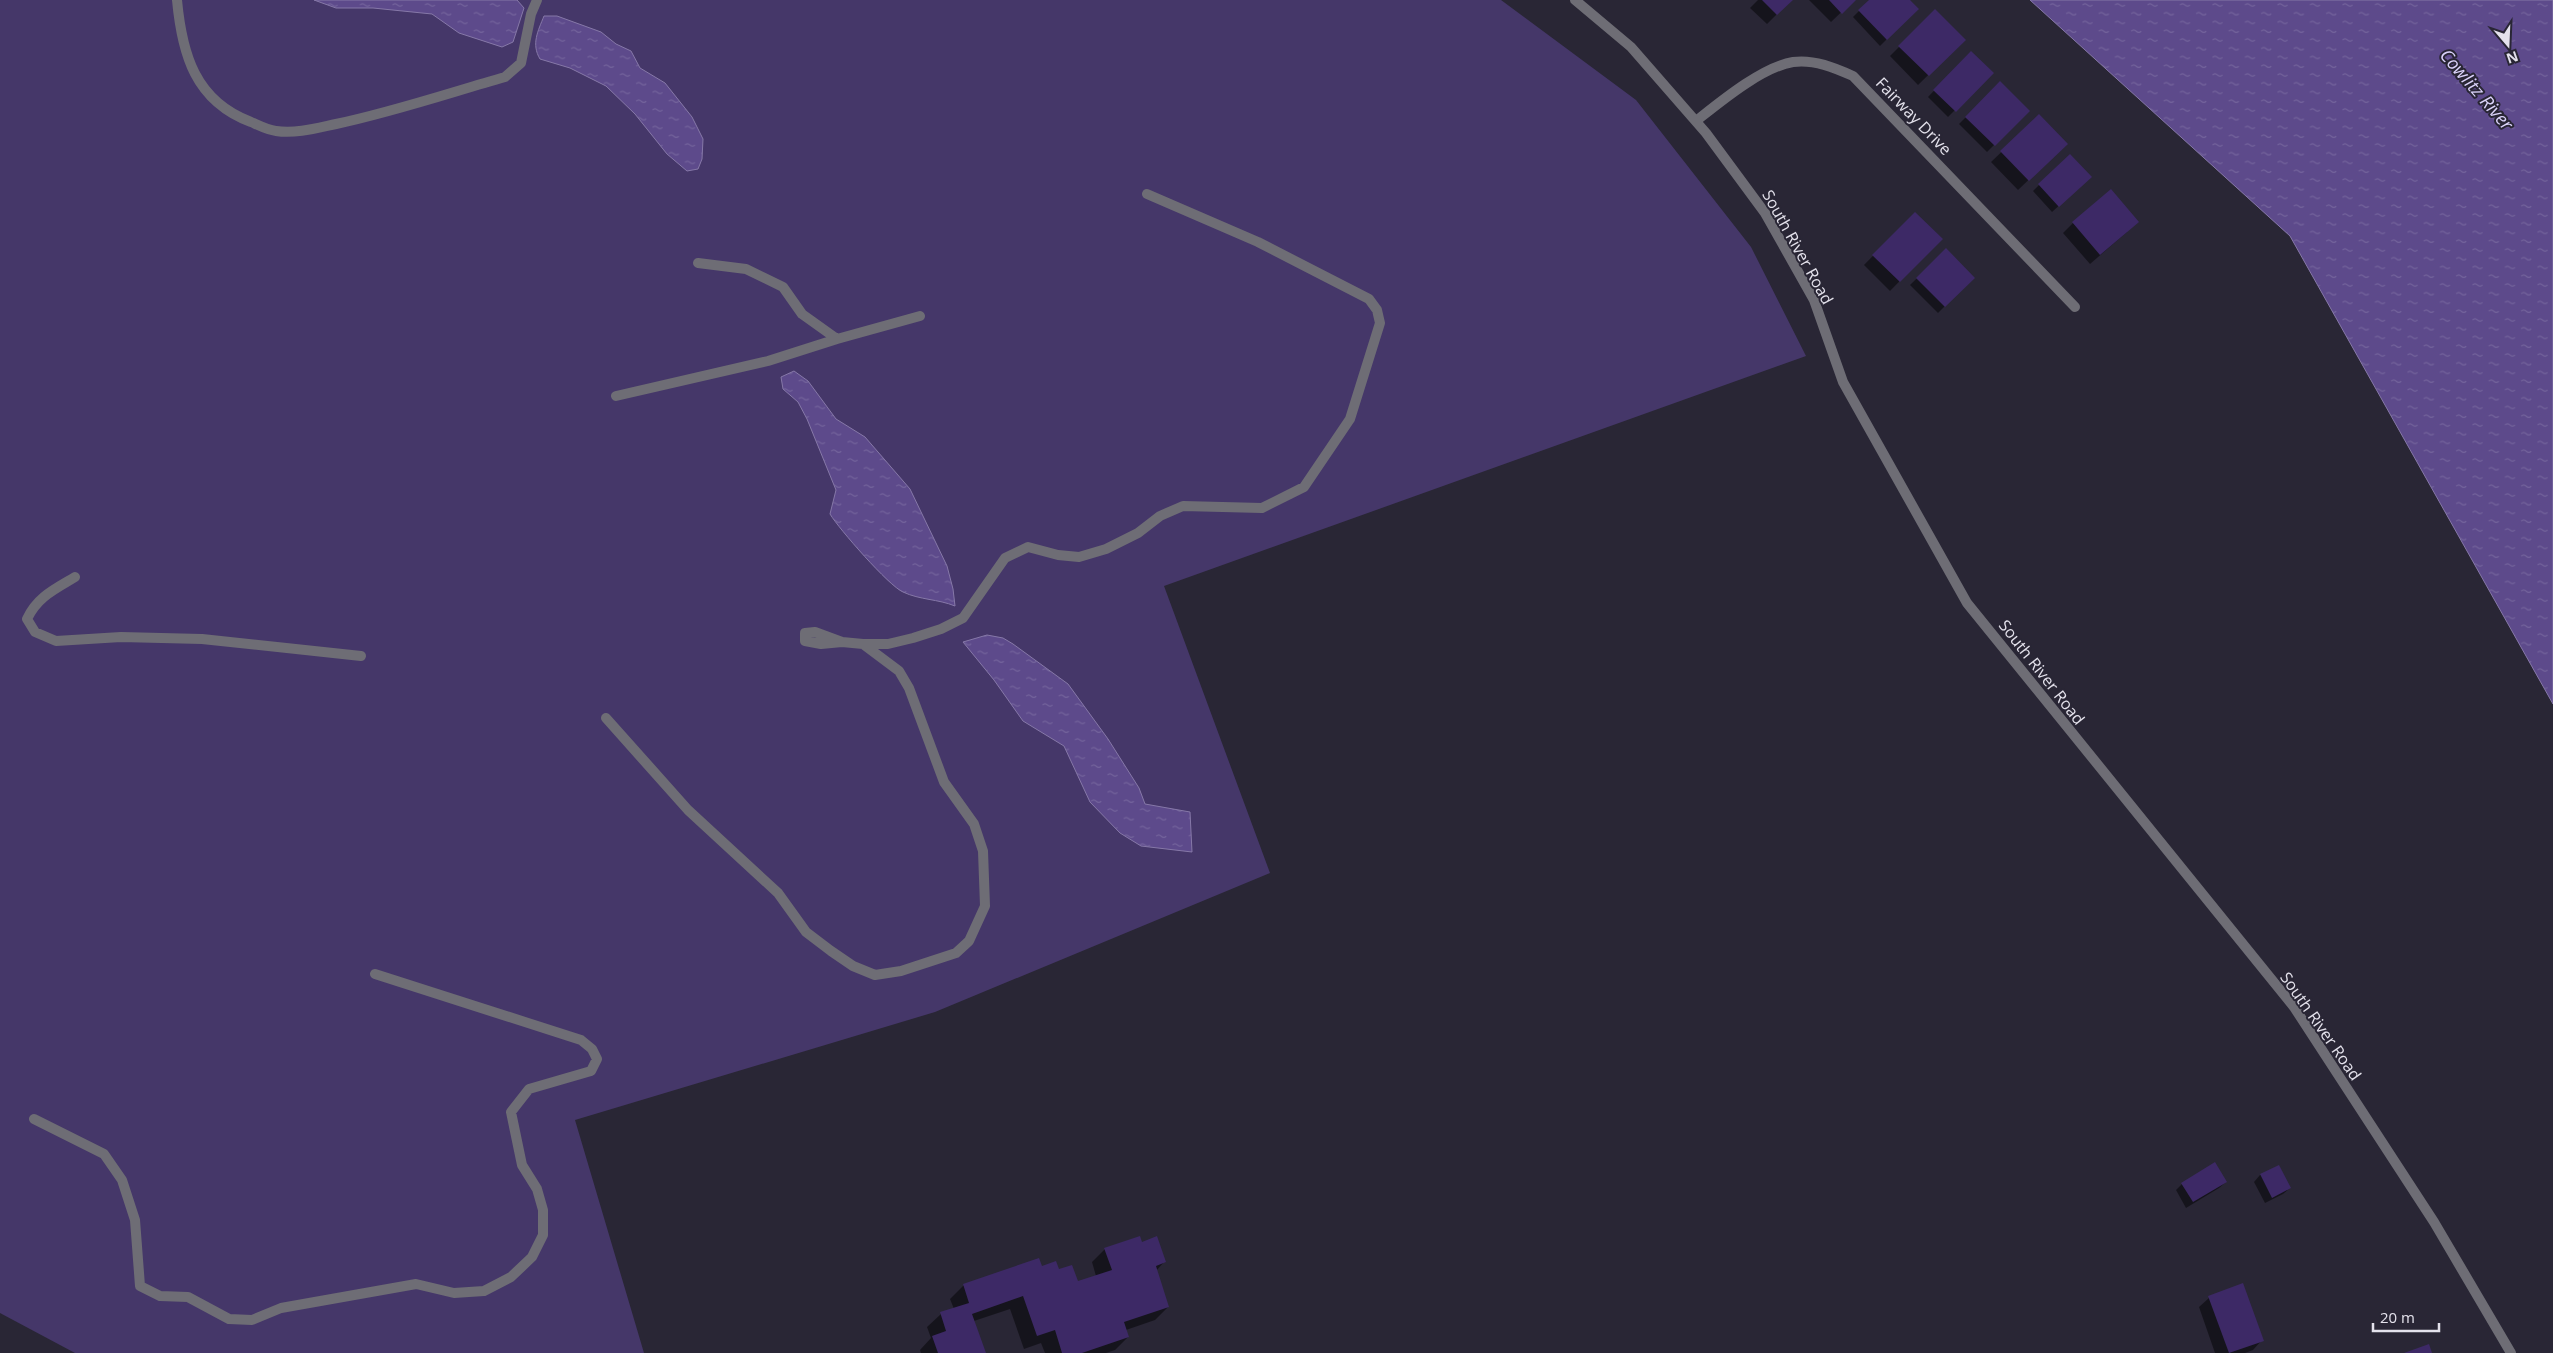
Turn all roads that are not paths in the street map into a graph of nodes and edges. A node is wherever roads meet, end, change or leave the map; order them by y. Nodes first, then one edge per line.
1 (177, 0) edge
2 (537, 0) edge
3 (1575, 0) edge
4 (1696, 122) junction
5 (1147, 194) dead end
6 (698, 263) dead end
7 (2075, 307) dead end
8 (920, 316) dead end
9 (837, 340) junction
10 (616, 396) dead end
11 (75, 577) dead end
12 (842, 642) dead end
13 (863, 644) junction
14 (361, 656) dead end
15 (606, 718) dead end
16 (375, 974) dead end
17 (34, 1119) dead end
18 (2511, 1353) edge

1 - 2 street
3 - 4 street, South River Road
4 - 7 street, Fairway Drive
4 - 18 street, South River Road
5 - 13 street
6 - 9 street
8 - 9 street
9 - 10 street
11 - 14 street
12 - 13 street
13 - 15 street
16 - 17 street

